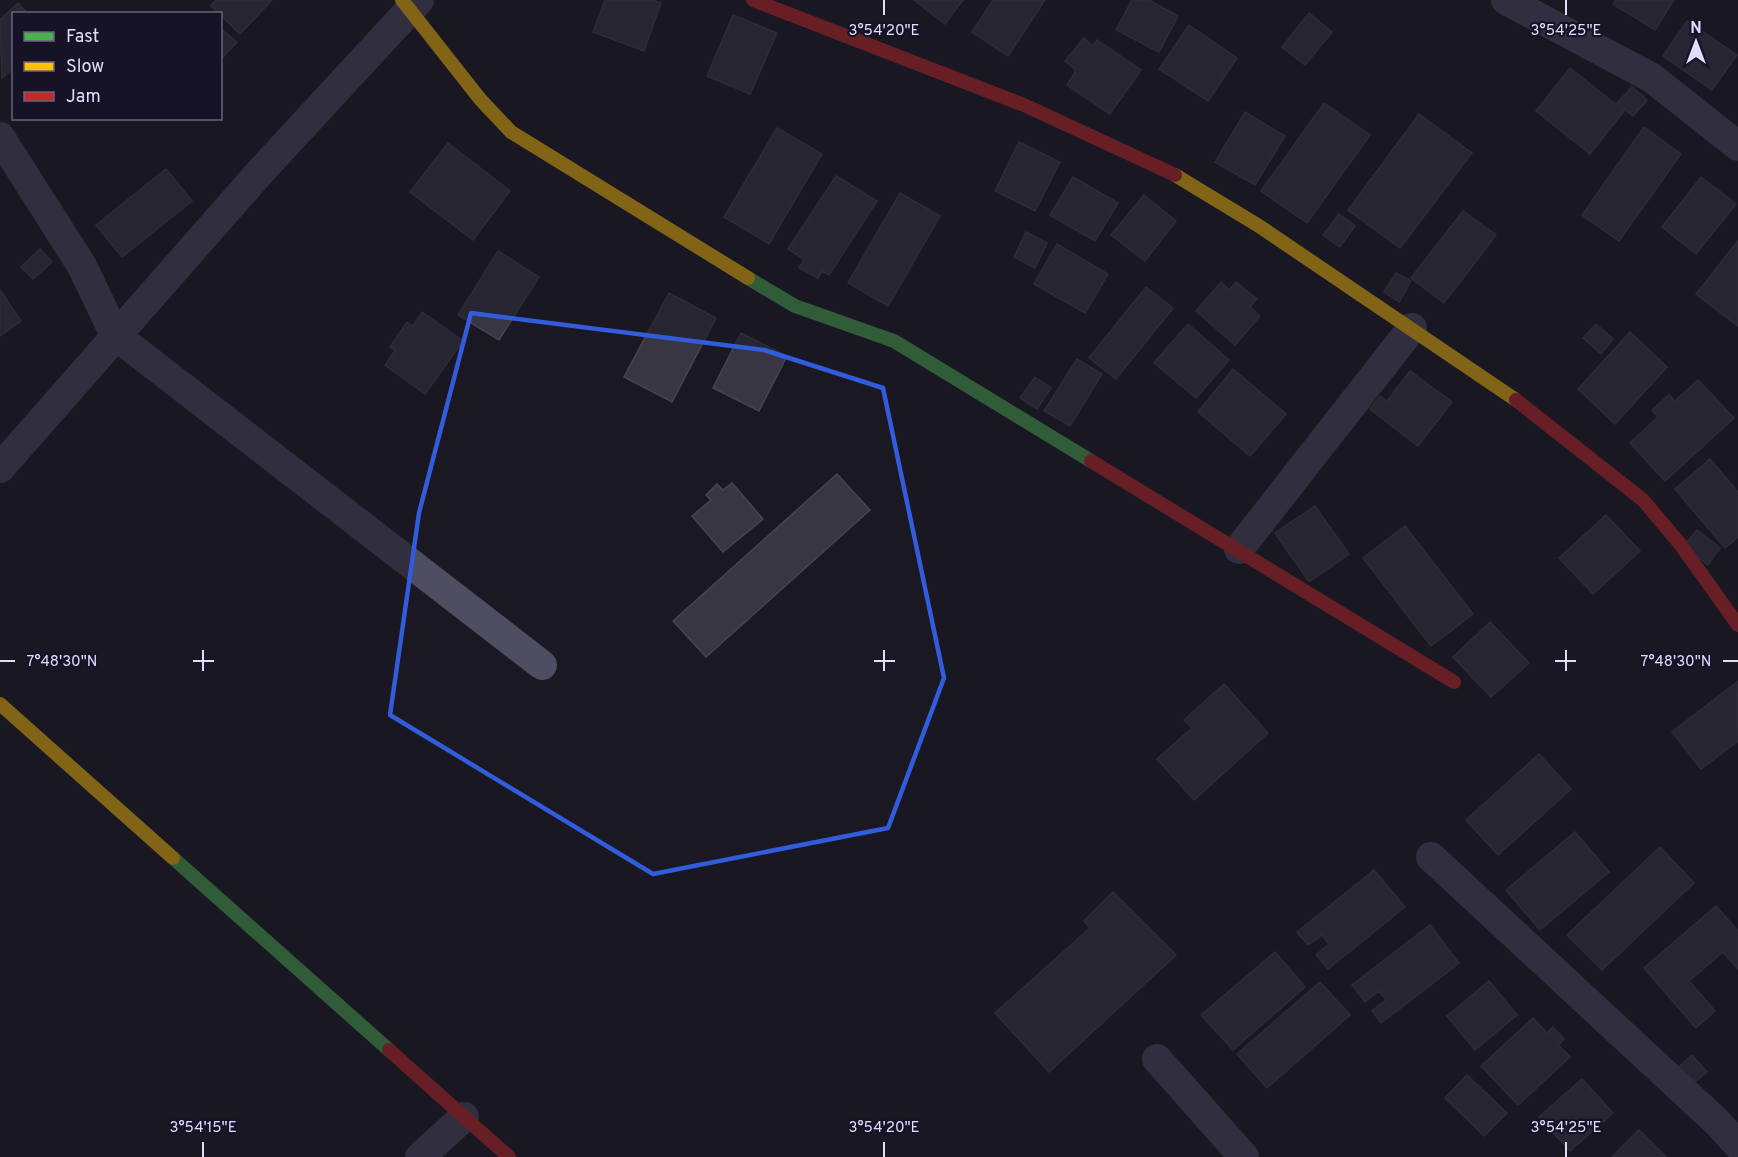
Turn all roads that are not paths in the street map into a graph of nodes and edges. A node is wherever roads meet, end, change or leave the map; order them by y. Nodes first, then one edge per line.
1 (753, 0) edge
2 (1506, 0) edge
3 (410, 3) edge
4 (0, 137) edge
5 (1738, 146) edge
6 (1412, 328) junction
7 (116, 336) junction
8 (0, 468) edge
9 (1239, 549) junction
10 (1738, 625) edge
11 (542, 665) dead end
12 (1454, 682) dead end
13 (0, 704) edge
14 (1431, 857) dead end
15 (1157, 1059) dead end
16 (464, 1118) junction
17 (1738, 1144) edge
18 (420, 1157) edge
19 (508, 1157) edge
20 (1244, 1157) edge

1 - 6 street
2 - 5 street
3 - 7 street
3 - 9 street
4 - 7 street
6 - 9 street
6 - 10 street
7 - 8 street
7 - 11 street
9 - 12 street
13 - 16 street
14 - 17 street
15 - 20 street
16 - 18 street
16 - 19 street

